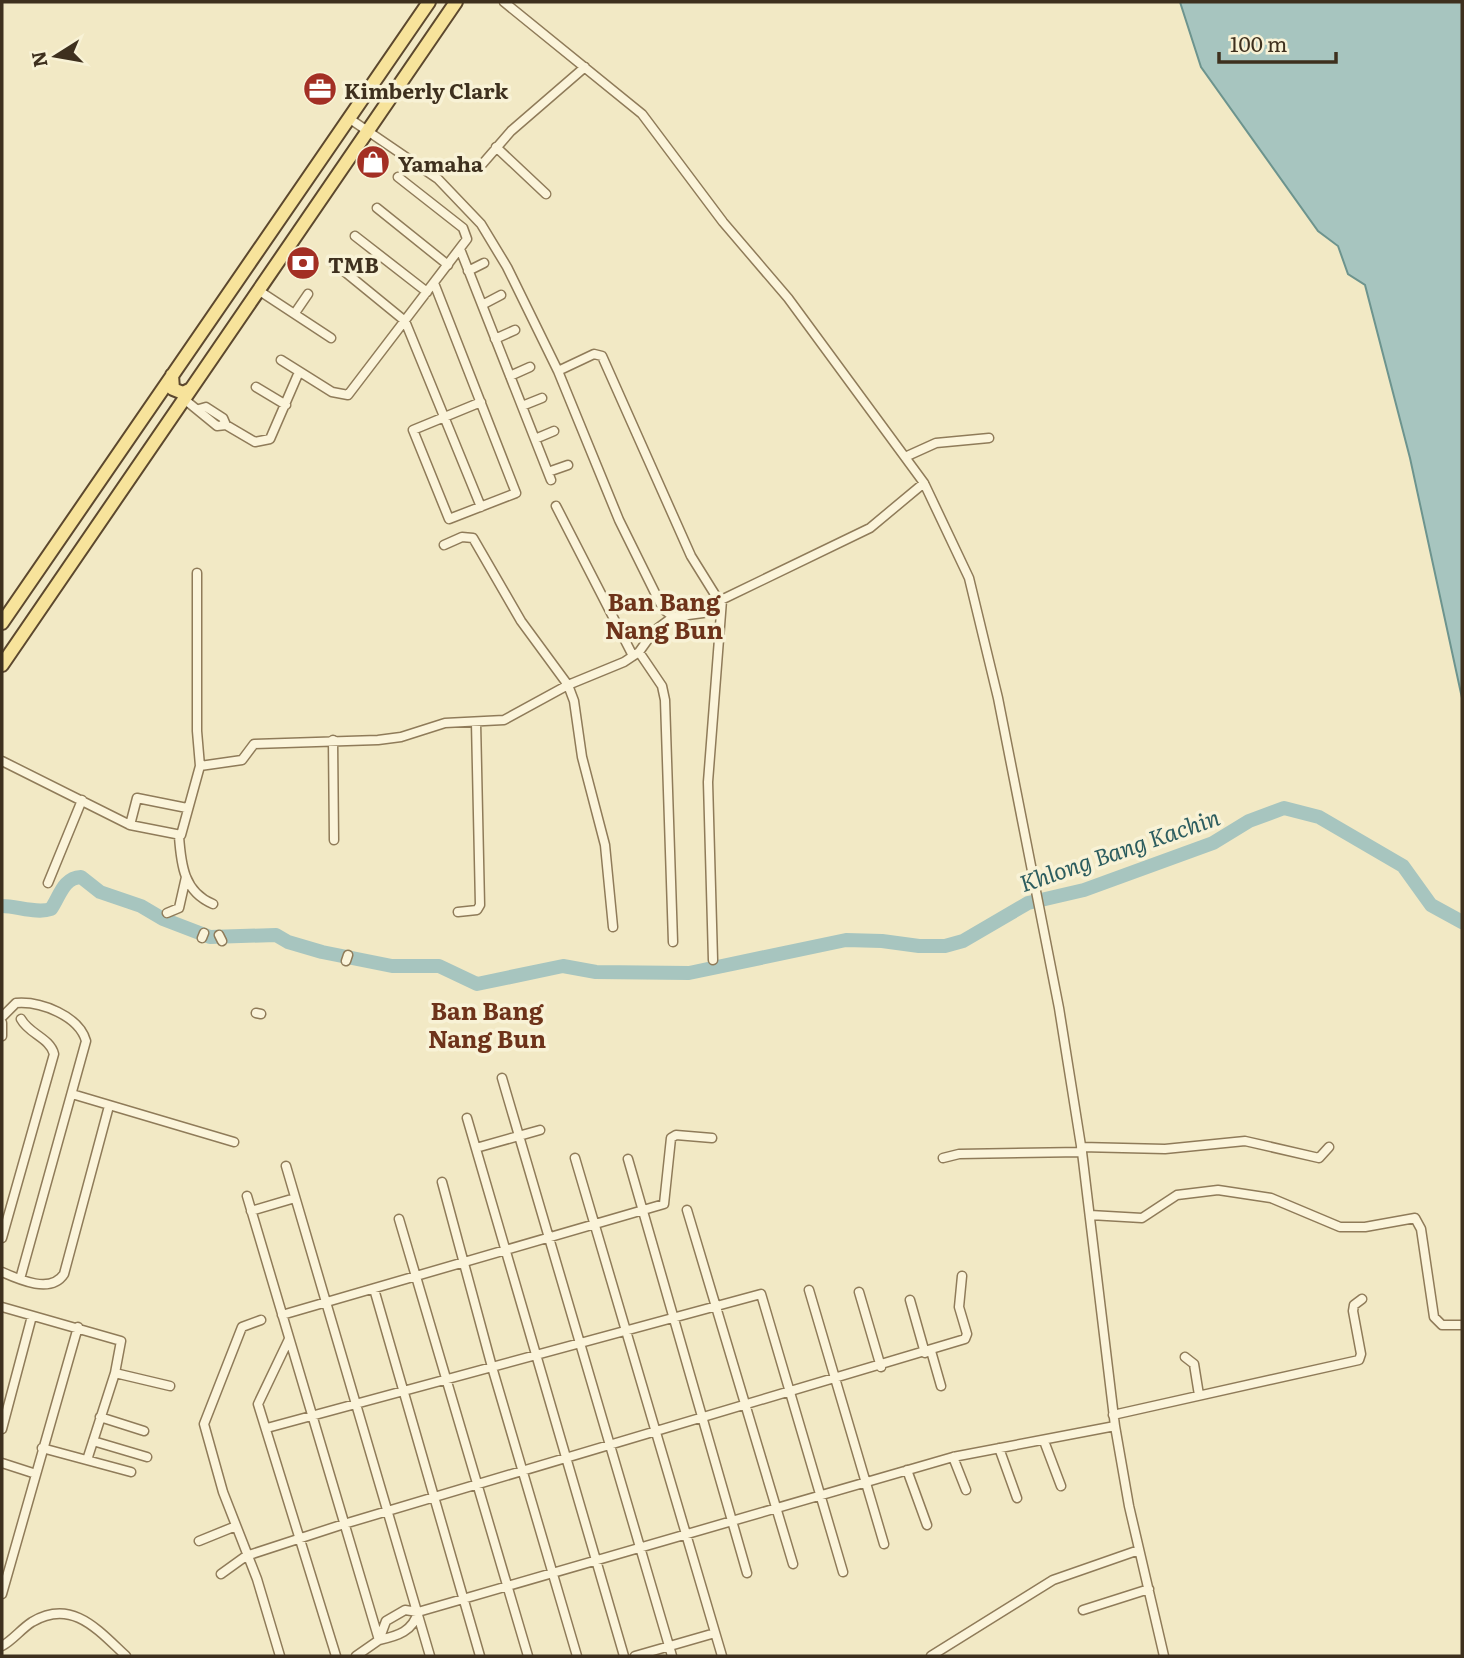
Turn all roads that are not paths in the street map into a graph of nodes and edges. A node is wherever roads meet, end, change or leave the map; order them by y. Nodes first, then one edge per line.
1 (456, 2) edge
2 (504, 2) edge
3 (425, 7) edge
4 (440, 24) junction
5 (585, 67) junction
6 (350, 119) junction
7 (366, 130) junction
8 (496, 147) junction
9 (478, 169) dead end
10 (398, 177) dead end
11 (546, 194) dead end
12 (377, 208) dead end
13 (355, 236) dead end
14 (460, 249) junction
15 (334, 263) dead end
16 (484, 263) dead end
17 (448, 265) junction
18 (468, 271) junction
19 (434, 283) junction
20 (258, 290) junction
21 (427, 292) junction
22 (308, 294) dead end
23 (501, 295) dead end
24 (482, 305) junction
25 (295, 313) junction
26 (405, 321) junction
27 (515, 330) dead end
28 (331, 338) dead end
29 (495, 339) junction
30 (281, 360) dead end
31 (530, 368) dead end
32 (558, 371) junction
33 (299, 372) junction
34 (172, 375) junction
35 (510, 376) junction
36 (256, 387) dead end
37 (187, 394) junction
38 (542, 398) dead end
39 (481, 402) junction
40 (286, 405) junction
41 (522, 406) junction
42 (143, 415) junction
43 (444, 417) junction
44 (164, 430) junction
45 (554, 431) dead end
46 (989, 438) dead end
47 (535, 439) junction
48 (905, 457) junction
49 (568, 465) dead end
50 (925, 483) junction
51 (556, 506) dead end
52 (481, 507) junction
53 (444, 545) dead end
54 (197, 573) dead end
55 (721, 600) junction
56 (673, 617) junction
57 (2, 623) edge
58 (636, 654) junction
59 (2, 665) edge
60 (568, 685) junction
61 (476, 722) junction
62 (333, 740) junction
63 (2, 761) edge
64 (201, 766) junction
65 (82, 800) junction
66 (187, 808) junction
67 (130, 825) junction
68 (179, 836) junction
69 (334, 840) dead end
70 (186, 876) junction
71 (48, 884) dead end
72 (213, 904) dead end
73 (458, 912) dead end
74 (167, 913) dead end
75 (613, 928) dead end
76 (673, 942) dead end
77 (713, 960) dead end
78 (2, 1017) edge
79 (21, 1019) dead end
80 (2, 1023) edge
81 (2, 1036) edge
82 (502, 1078) dead end
83 (72, 1094) junction
84 (110, 1105) junction
85 (467, 1118) dead end
86 (540, 1130) dead end
87 (519, 1136) junction
88 (712, 1138) dead end
89 (234, 1142) dead end
90 (1329, 1147) dead end
91 (476, 1148) junction
92 (1082, 1149) junction
93 (575, 1158) dead end
94 (943, 1158) dead end
95 (628, 1159) dead end
96 (286, 1166) dead end
97 (442, 1182) dead end
98 (247, 1196) dead end
99 (295, 1198) junction
100 (642, 1210) junction
101 (687, 1210) dead end
102 (251, 1211) junction
103 (1090, 1215) junction
104 (399, 1219) dead end
105 (593, 1225) junction
106 (2, 1238) edge
107 (549, 1238) junction
108 (506, 1251) junction
109 (463, 1263) junction
110 (2, 1272) edge
111 (962, 1276) dead end
112 (416, 1277) junction
113 (20, 1279) junction
114 (374, 1289) junction
115 (809, 1290) dead end
116 (859, 1292) dead end
117 (1362, 1299) dead end
118 (910, 1300) dead end
119 (326, 1302) junction
120 (717, 1306) junction
121 (2, 1307) edge
122 (282, 1315) junction
123 (32, 1316) junction
124 (671, 1318) junction
125 (261, 1320) dead end
126 (1462, 1325) edge
127 (78, 1328) junction
128 (626, 1330) junction
129 (289, 1339) junction
130 (581, 1343) junction
131 (928, 1352) junction
132 (537, 1354) junction
133 (1185, 1357) dead end
134 (492, 1367) junction
135 (881, 1367) junction
136 (115, 1373) junction
137 (446, 1379) junction
138 (836, 1380) junction
139 (170, 1386) dead end
140 (940, 1386) dead end
141 (402, 1391) junction
142 (791, 1393) junction
143 (1199, 1395) junction
144 (357, 1404) junction
145 (746, 1407) junction
146 (1113, 1415) junction
147 (311, 1416) junction
148 (100, 1417) junction
149 (701, 1420) junction
150 (1115, 1426) junction
151 (267, 1428) junction
152 (2, 1429) edge
153 (144, 1431) dead end
154 (656, 1433) junction
155 (93, 1441) junction
156 (1044, 1441) junction
157 (612, 1446) junction
158 (43, 1448) junction
159 (999, 1448) junction
160 (147, 1457) dead end
161 (953, 1457) junction
162 (87, 1460) junction
163 (567, 1460) junction
164 (2, 1463) edge
165 (907, 1470) junction
166 (131, 1472) dead end
167 (523, 1472) junction
168 (36, 1474) junction
169 (866, 1482) junction
170 (478, 1486) junction
171 (1061, 1486) dead end
172 (966, 1490) dead end
173 (822, 1496) junction
174 (433, 1499) junction
175 (1017, 1499) dead end
176 (777, 1507) junction
177 (388, 1511) junction
178 (732, 1522) junction
179 (344, 1524) junction
180 (928, 1525) dead end
181 (236, 1526) junction
182 (687, 1535) junction
183 (300, 1539) junction
184 (199, 1541) dead end
185 (884, 1544) dead end
186 (641, 1548) junction
187 (1139, 1550) junction
188 (246, 1556) junction
189 (597, 1561) junction
190 (793, 1564) dead end
191 (844, 1572) dead end
192 (747, 1573) dead end
193 (221, 1574) dead end
194 (552, 1574) junction
195 (508, 1587) junction
196 (1149, 1588) junction
197 (2, 1594) edge
198 (463, 1599) junction
199 (1083, 1611) dead end
200 (418, 1612) junction
201 (715, 1633) junction
202 (379, 1640) junction
203 (2, 1646) edge
204 (669, 1646) junction
205 (126, 1656) edge
206 (280, 1656) edge
207 (336, 1656) edge
208 (356, 1656) edge
209 (430, 1656) edge
210 (480, 1656) edge
211 (528, 1656) edge
212 (577, 1656) edge
213 (624, 1656) edge
214 (635, 1656) edge
215 (673, 1656) edge
216 (722, 1656) edge
217 (931, 1656) edge
218 (1164, 1656) edge

1 - 4 main road
2 - 5 street
3 - 4 main road
3 - 6 main road
4 - 7 main road
5 - 8 street
5 - 48 street
6 - 7 street
6 - 34 main road
7 - 20 main road
7 - 32 street
8 - 9 street
8 - 11 street
10 - 14 street
12 - 17 street
13 - 21 street
14 - 17 street
14 - 18 street
15 - 26 street
16 - 18 street
17 - 19 street
18 - 24 street
19 - 21 street
19 - 39 street
20 - 25 street
20 - 37 main road
21 - 26 street
22 - 25 street
23 - 24 street
24 - 29 street
25 - 28 street
26 - 33 street
26 - 43 street
27 - 29 street
29 - 35 street
30 - 33 street
31 - 35 street
32 - 55 street
32 - 56 street
33 - 40 street
34 - 37 main road
34 - 42 main road
35 - 41 street
36 - 40 street
37 - 40 street
37 - 44 main road
38 - 41 street
39 - 43 street
39 - 52 street
41 - 47 street
42 - 44 main road
42 - 57 main road
43 - 52 street
43 - 52 street
44 - 59 main road
45 - 47 street
46 - 48 street
47 - 49 street
48 - 50 street
50 - 55 street
50 - 92 street
51 - 58 street
53 - 60 street
54 - 64 street
55 - 56 street
55 - 77 street
56 - 58 street
58 - 60 street
58 - 76 street
60 - 61 street
60 - 75 street
61 - 62 street
61 - 73 street
62 - 64 street
62 - 69 street
63 - 65 street
64 - 66 street
65 - 67 street
65 - 71 street
66 - 67 street
66 - 68 street
67 - 68 street
68 - 70 street
70 - 72 street
70 - 74 street
78 - 83 street
79 - 106 street
80 - 81 street
82 - 87 street
83 - 84 street
83 - 113 street
84 - 89 street
84 - 113 street
85 - 91 street
86 - 87 street
87 - 91 street
87 - 107 street
88 - 100 street
90 - 92 street
91 - 108 street
92 - 94 street
92 - 103 street
93 - 105 street
95 - 100 street
96 - 99 street
97 - 109 street
98 - 102 street
99 - 102 street
99 - 119 street
100 - 105 street
100 - 124 street
101 - 120 street
102 - 122 street
103 - 126 street
103 - 146 street
104 - 112 street
105 - 107 street
105 - 128 street
107 - 108 street
107 - 130 street
108 - 109 street
108 - 132 street
109 - 112 street
109 - 134 street
110 - 113 street
111 - 131 street
112 - 114 street
112 - 137 street
114 - 119 street
114 - 141 street
115 - 138 street
116 - 135 street
117 - 143 street
118 - 131 street
119 - 122 street
119 - 144 street
120 - 124 street
120 - 142 street
120 - 145 street
121 - 123 street
122 - 129 street
123 - 127 street
123 - 152 street
124 - 128 street
124 - 149 street
125 - 181 street
127 - 136 street
127 - 158 street
128 - 130 street
128 - 154 street
129 - 147 street
129 - 151 street
130 - 132 street
130 - 157 street
131 - 135 street
131 - 140 street
132 - 134 street
132 - 163 street
133 - 143 street
134 - 137 street
134 - 167 street
135 - 138 street
136 - 139 street
136 - 148 street
137 - 141 street
137 - 170 street
138 - 142 street
138 - 169 street
141 - 144 street
141 - 174 street
142 - 145 street
142 - 173 street
143 - 146 street
144 - 147 street
144 - 177 street
145 - 149 street
145 - 176 street
146 - 150 street
147 - 151 street
147 - 179 street
148 - 153 street
148 - 155 street
149 - 154 street
149 - 178 street
150 - 156 street
150 - 187 street
151 - 183 street
154 - 157 street
154 - 182 street
155 - 160 street
155 - 162 street
156 - 159 street
156 - 171 street
157 - 163 street
157 - 186 street
158 - 162 street
158 - 168 street
159 - 161 street
159 - 175 street
161 - 165 street
161 - 172 street
162 - 166 street
163 - 167 street
163 - 189 street
164 - 168 street
165 - 169 street
165 - 180 street
167 - 170 street
167 - 194 street
168 - 197 street
169 - 173 street
169 - 185 street
170 - 174 street
170 - 195 street
173 - 176 street
173 - 191 street
174 - 177 street
174 - 198 street
176 - 178 street
176 - 190 street
177 - 179 street
177 - 200 street
178 - 182 street
178 - 192 street
179 - 183 street
179 - 202 street
181 - 184 street
181 - 188 street
182 - 186 street
182 - 201 street
183 - 188 street
183 - 207 street
186 - 189 street
186 - 204 street
187 - 196 street
187 - 217 street
188 - 193 street
188 - 206 street
189 - 194 street
189 - 213 street
194 - 195 street
194 - 212 street
195 - 198 street
195 - 211 street
196 - 199 street
196 - 218 street
198 - 200 street
198 - 210 street
200 - 202 street
200 - 202 street
200 - 209 street
201 - 204 street
201 - 216 street
202 - 208 street
203 - 205 street
204 - 214 street
204 - 215 street

